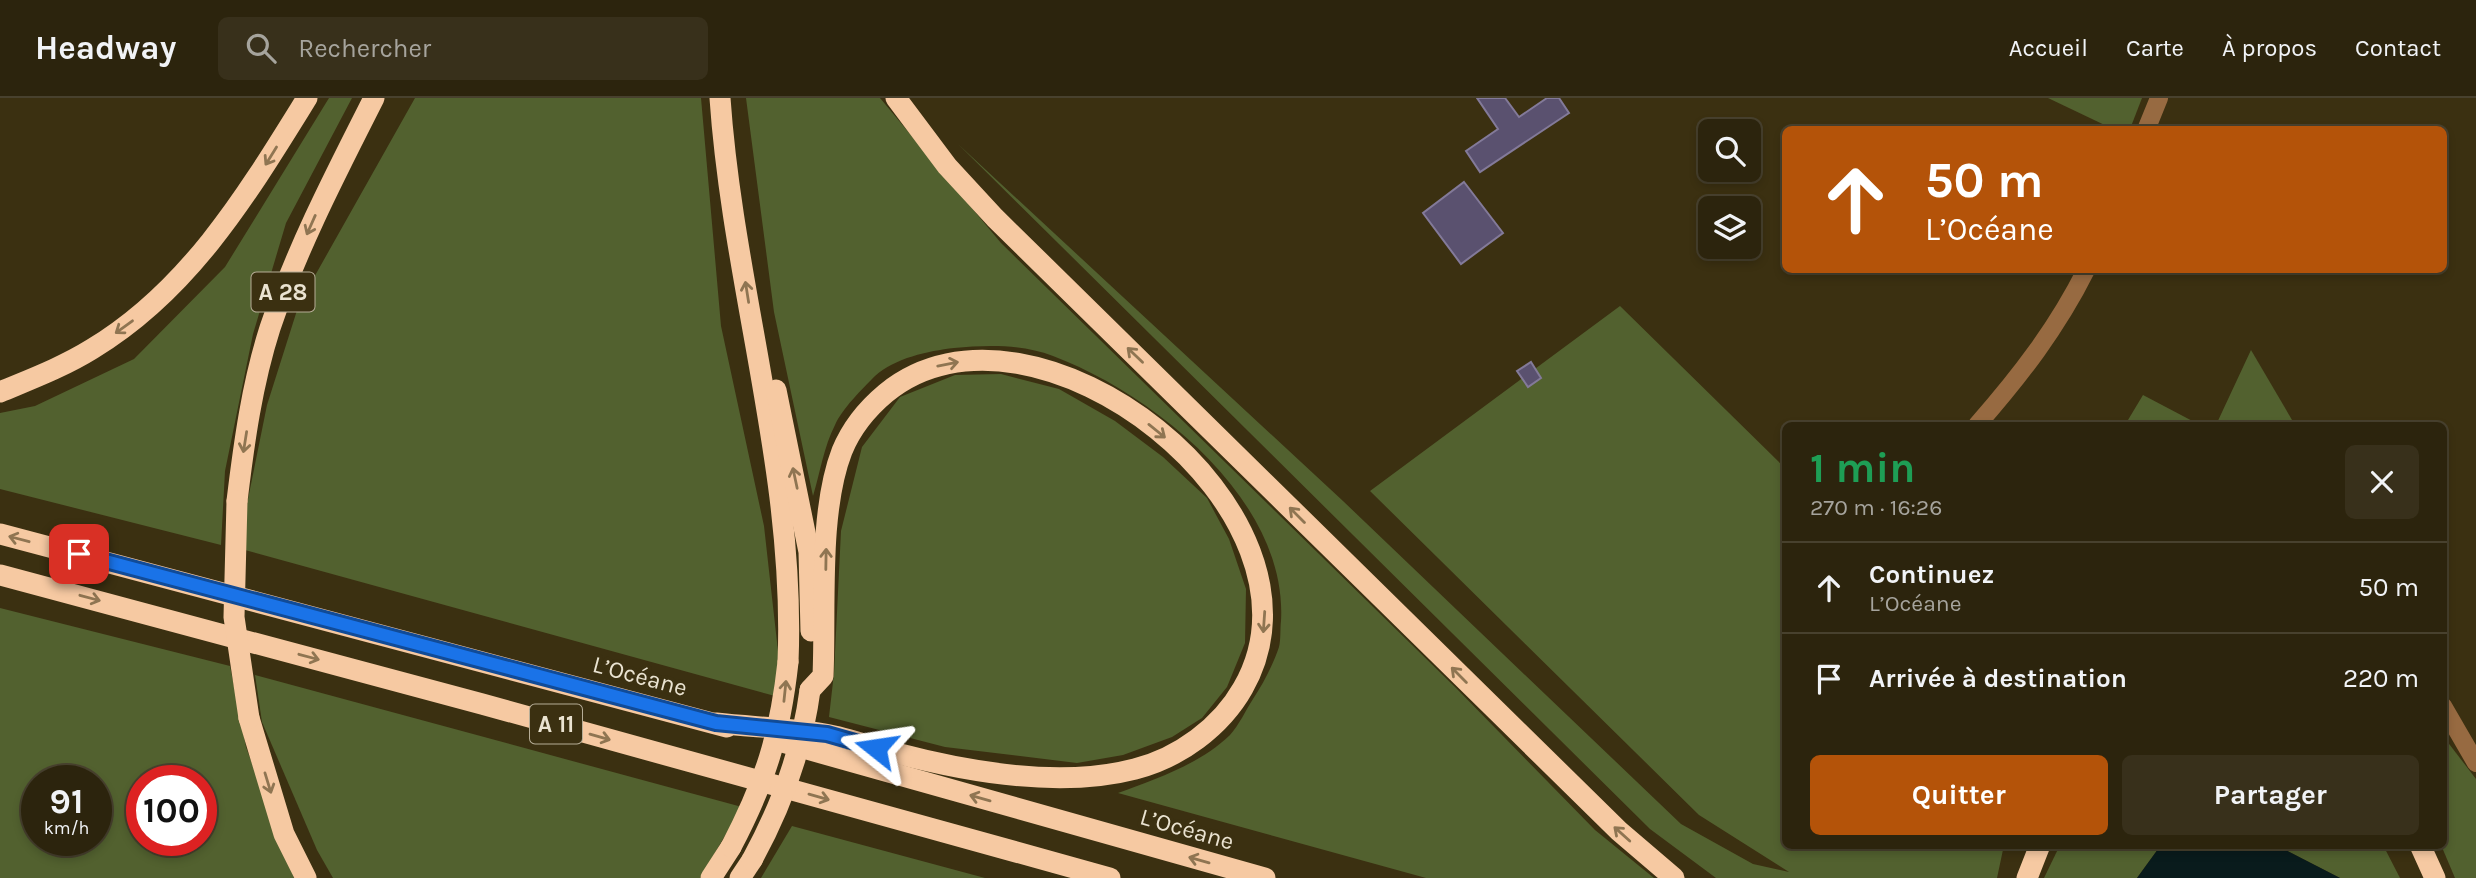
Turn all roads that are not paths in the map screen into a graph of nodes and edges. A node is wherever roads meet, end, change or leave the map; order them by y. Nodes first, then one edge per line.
1 (307, 98) edge
2 (374, 98) edge
3 (720, 98) edge
4 (896, 98) edge
5 (2159, 98) edge
6 (2148, 126) edge
7 (2084, 273) edge
8 (757, 360) junction
9 (0, 391) edge
10 (1980, 422) edge
11 (0, 534) edge
12 (0, 575) edge
13 (814, 678) junction
14 (2447, 713) edge
15 (716, 723) junction
16 (2476, 763) edge
17 (2038, 849) edge
18 (2422, 849) edge
19 (746, 869) edge
20 (306, 878) edge
21 (711, 878) edge
22 (1110, 878) edge
23 (1265, 878) edge
24 (1674, 878) edge
25 (2027, 878) edge
26 (2435, 878) edge

1 -> 9 highway
2 -> 20 highway, A 28, bridge
8 -> 3 highway
24 -> 4 highway
5 - 6 street
7 - 10 street
13 -> 8 highway
21 -> 8 highway, bridge
15 -> 11 highway, L’Océane / A 11
12 -> 22 highway, A 11
13 -> 15 highway
13 - 19 highway, bridge
14 - 16 street
23 -> 15 highway, L’Océane / A 11
17 - 25 highway
18 - 26 highway

